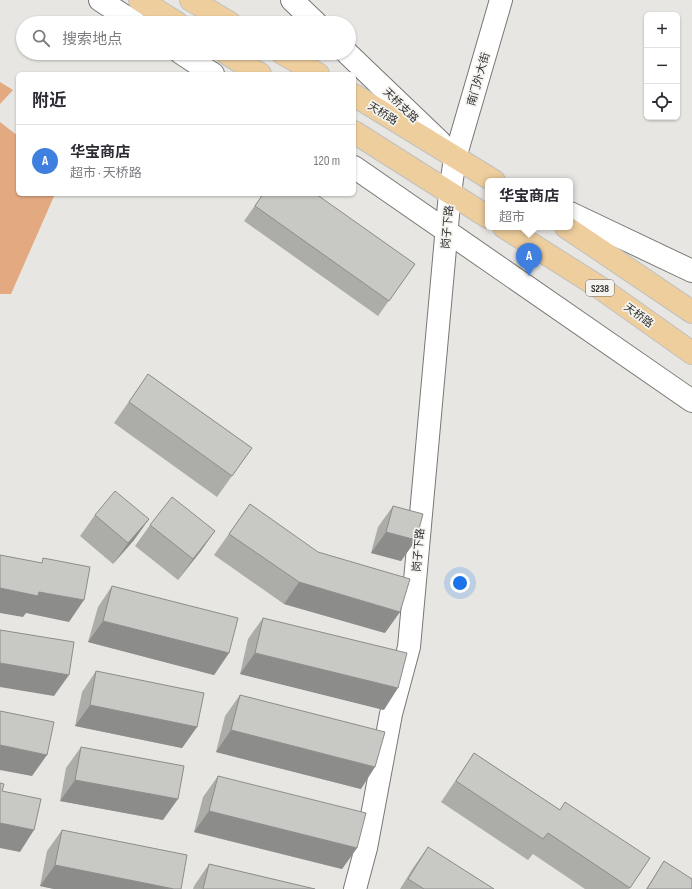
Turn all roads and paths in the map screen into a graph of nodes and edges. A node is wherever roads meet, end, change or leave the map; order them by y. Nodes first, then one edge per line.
1 (100, 0) edge
2 (140, 0) edge
3 (191, 0) edge
4 (292, 0) edge
5 (501, 0) edge
6 (124, 16) edge
7 (166, 16) edge
8 (218, 16) edge
9 (309, 16) edge
10 (192, 60) edge
11 (237, 60) edge
12 (294, 60) edge
13 (354, 60) edge
14 (210, 72) edge
15 (257, 72) edge
16 (315, 72) edge
17 (356, 96) edge
18 (356, 133) edge
19 (455, 158) junction
20 (356, 168) edge
21 (489, 178) edge
22 (498, 178) edge
23 (450, 192) junction
24 (573, 214) edge
25 (485, 215) edge
26 (509, 230) edge
27 (570, 230) edge
28 (446, 231) junction
29 (692, 271) edge
30 (692, 312) edge
31 (692, 353) edge
32 (692, 401) edge
33 (355, 889) edge

1 - 6 street
2 - 7 main road
3 - 8 main road
4 - 9 street
5 - 19 street, 南门外大街
10 - 14 street
11 - 15 main road
12 - 16 main road
13 - 19 street, 天桥支路
17 - 19 main road, 天桥路
18 - 23 main road
19 - 21 main road, 天桥路
19 - 22 street, 天桥支路
19 - 23 street, 岗子下路
20 - 28 street
23 - 25 main road
23 - 28 street, 岗子下路
24 - 29 street
26 - 31 main road, 天桥路 / S238
27 - 30 main road
28 - 32 street
28 - 33 street, 岗子下路

